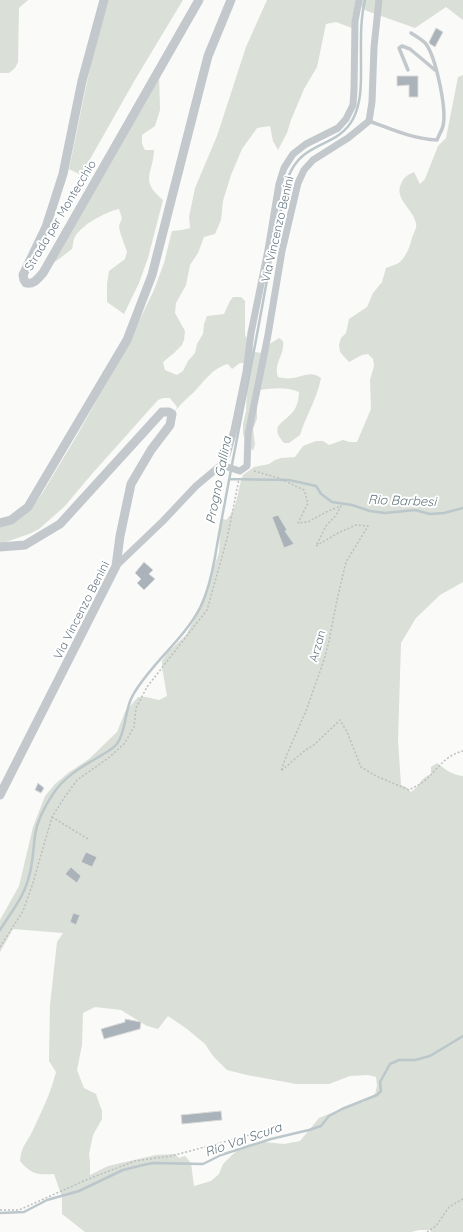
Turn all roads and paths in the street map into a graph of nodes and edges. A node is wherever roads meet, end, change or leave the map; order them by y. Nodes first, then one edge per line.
1 (104, 0) edge
2 (199, 0) edge
3 (231, 0) edge
4 (359, 0) edge
5 (379, 0) edge
6 (412, 33) dead end
7 (408, 70) dead end
8 (436, 70) junction
9 (369, 121) junction
10 (223, 466) junction
11 (243, 469) junction
12 (0, 523) edge
13 (0, 547) edge
14 (116, 566) junction
15 (463, 751) edge
16 (0, 795) edge
17 (52, 817) junction
18 (88, 838) dead end
19 (0, 947) edge
20 (261, 1132) dead end
21 (463, 1199) edge
22 (0, 1210) edge
23 (427, 1232) edge

1 - 2 street, Strada per Montecchio
3 - 12 street
4 - 10 street, Via Vincenzo Benini
5 - 9 street
6 - 8 lane
7 - 8 lane
8 - 9 lane
9 - 11 street, Via Vincenzo Benini
10 - 11 street
10 - 14 street, Via Vincenzo Benini
11 - 15 path, Arzan
11 - 17 path
13 - 14 street
14 - 16 street, Via Vincenzo Benini
17 - 18 path
17 - 19 path
20 - 22 path
21 - 23 path

